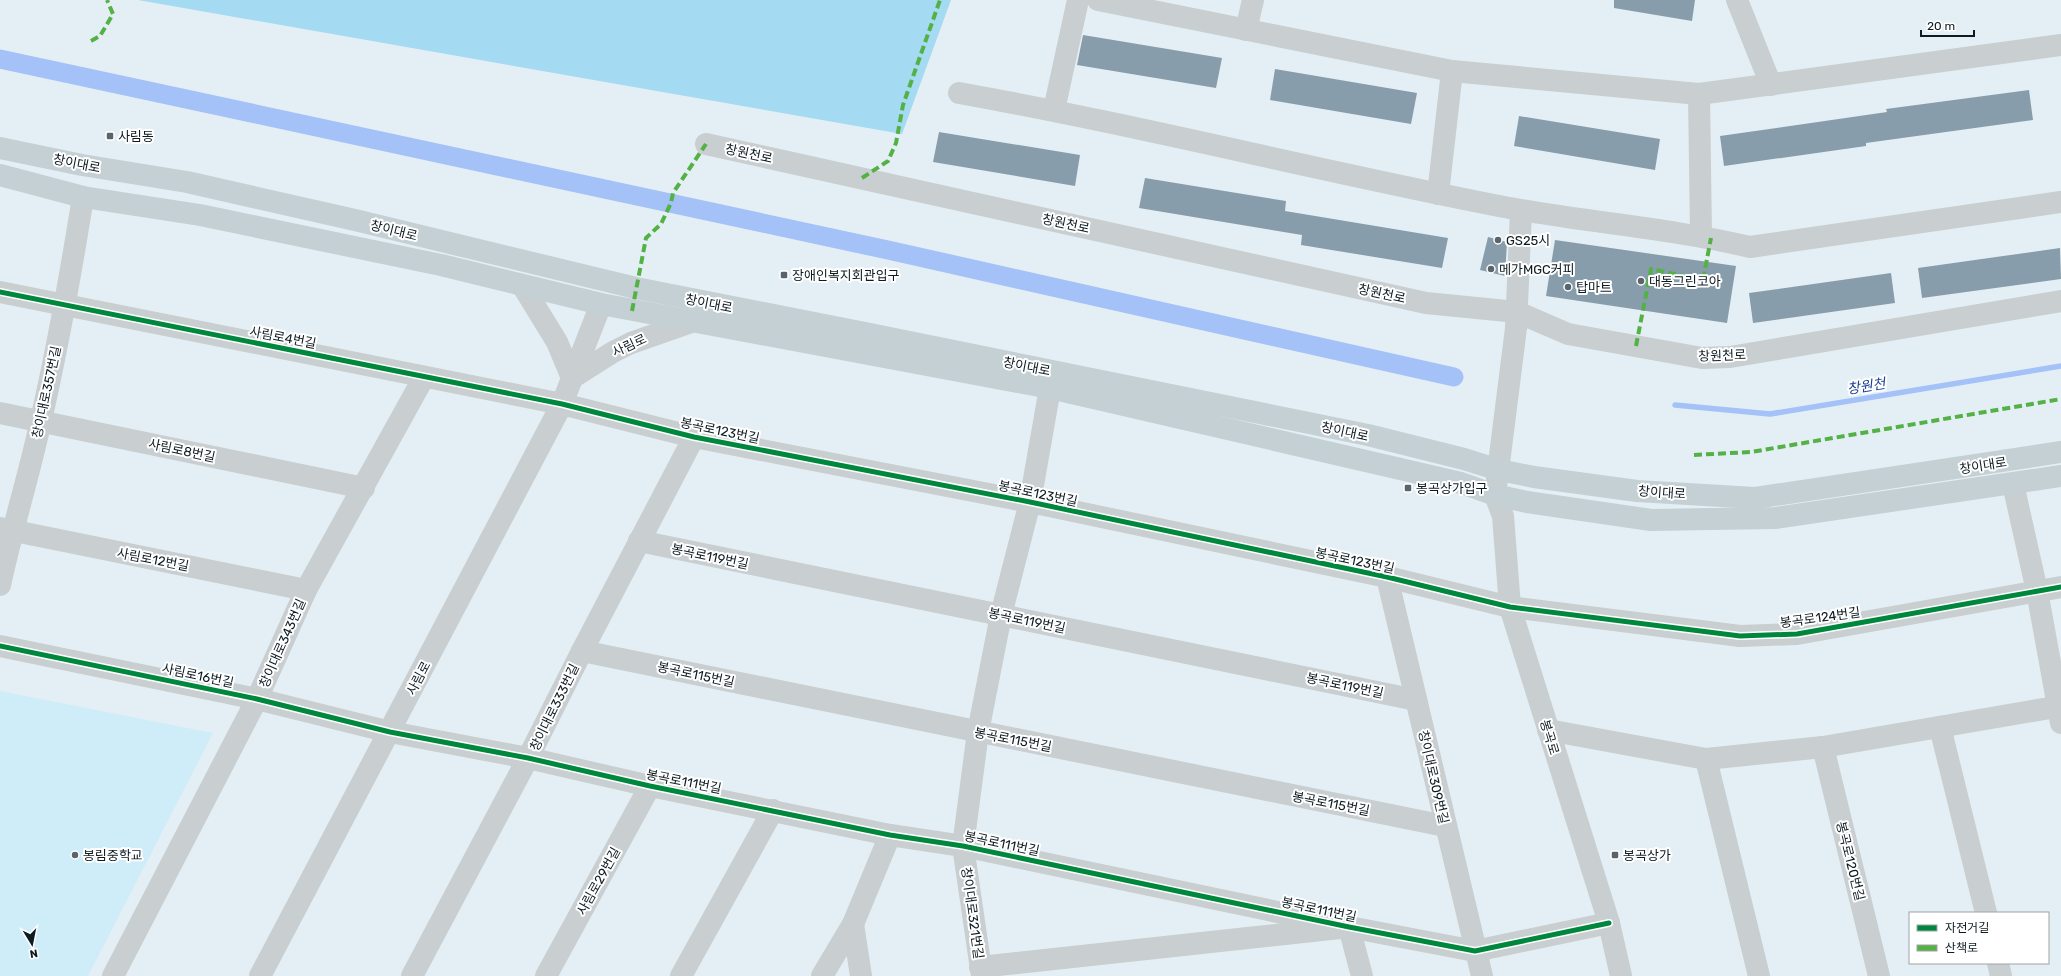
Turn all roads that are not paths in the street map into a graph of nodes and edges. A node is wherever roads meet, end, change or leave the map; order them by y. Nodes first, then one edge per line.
1 (1078, 0) edge
2 (1098, 0) edge
3 (1253, 0) edge
4 (1737, 0) edge
5 (1246, 30) junction
6 (2061, 44) edge
7 (1452, 72) junction
8 (1771, 85) junction
9 (959, 93) dead end
10 (1699, 94) junction
11 (1054, 110) junction
12 (706, 144) dead end
13 (0, 148) edge
14 (0, 175) edge
15 (1438, 194) junction
16 (83, 197) junction
17 (2061, 202) edge
18 (1521, 211) junction
19 (1701, 236) junction
20 (606, 282) junction
21 (522, 285) junction
22 (0, 292) edge
23 (2061, 301) edge
24 (600, 304) junction
25 (65, 305) junction
26 (1516, 320) junction
27 (691, 322) junction
28 (424, 377) junction
29 (572, 378) junction
30 (1050, 388) junction
31 (562, 404) junction
32 (0, 412) edge
33 (41, 421) junction
34 (694, 437) junction
35 (2061, 452) edge
36 (1498, 470) junction
37 (2061, 476) edge
38 (2014, 484) junction
39 (364, 488) junction
40 (1495, 495) junction
41 (1030, 502) junction
42 (6, 529) edge
43 (639, 541) junction
44 (1387, 577) junction
45 (0, 585) edge
46 (2061, 587) edge
47 (306, 590) junction
48 (2037, 591) junction
49 (1510, 607) junction
50 (1001, 615) junction
51 (0, 646) edge
52 (582, 651) junction
53 (257, 699) junction
54 (1416, 700) junction
55 (2060, 712) edge
56 (1940, 727) junction
57 (1548, 730) junction
58 (390, 732) junction
59 (978, 732) junction
60 (1823, 747) junction
61 (528, 758) junction
62 (1706, 760) junction
63 (650, 786) junction
64 (773, 810) junction
65 (1445, 826) junction
66 (890, 835) junction
67 (963, 846) junction
68 (1986, 912) edge
69 (1609, 923) junction
70 (853, 924) junction
71 (1349, 927) junction
72 (1475, 951) junction
73 (1998, 964) edge
74 (981, 972) edge
75 (117, 974) edge
76 (260, 976) edge
77 (412, 976) edge
78 (546, 976) edge
79 (681, 976) edge
80 (822, 976) edge
81 (861, 976) edge
82 (1362, 976) edge
83 (1482, 976) edge
84 (1621, 976) edge
85 (1759, 976) edge
86 (1879, 976) edge
87 (2001, 976) edge

1 - 11 street
2 - 5 street
3 - 5 street
4 - 8 street
5 - 7 street
6 - 8 street
7 - 10 street
7 - 15 street
8 - 10 street
9 - 11 street
10 - 19 street
11 - 15 street
12 - 26 street, 창원천로
13 - 20 main road, 창이대로
14 - 16 main road, 창이대로
15 - 18 street
16 - 21 main road, 창이대로
16 - 25 street, 창이대로357번길
17 - 19 street
18 - 19 street
18 - 26 street
20 - 24 main road
20 - 36 main road, 창이대로
21 - 24 main road, 창이대로
21 - 29 street
22 - 25 street, 사림로4번길
23 - 26 street, 창원천로
24 - 27 main road, 창이대로
24 - 29 street, 사림로
25 - 28 street, 사림로4번길
25 - 33 street, 창이대로357번길
26 - 36 street
27 - 29 street, 사림로
27 - 30 main road, 창이대로
28 - 31 street, 사림로4번길
28 - 39 street, 창이대로343번길
29 - 31 street, 사림로
30 - 40 main road, 창이대로
30 - 41 street, 창이대로321번길
31 - 34 street, 봉곡로123번길
31 - 58 street, 사림로
32 - 33 street, 사림로8번길
33 - 39 street, 사림로8번길
33 - 42 street, 창이대로357번길
34 - 41 street, 봉곡로123번길
34 - 43 street, 창이대로333번길
35 - 36 main road, 창이대로
36 - 40 street
37 - 38 main road, 창이대로
38 - 40 main road, 창이대로
38 - 48 street
39 - 47 street, 창이대로343번길
40 - 49 street, 봉곡로
41 - 44 street, 봉곡로123번길
41 - 50 street, 창이대로321번길
42 - 45 street, 창이대로357번길
42 - 47 street, 사림로12번길
43 - 50 street, 봉곡로119번길
43 - 52 street, 창이대로333번길
44 - 49 street, 봉곡로123번길
44 - 54 street, 창이대로309번길
46 - 48 street, 봉곡로124번길
47 - 53 street, 창이대로343번길
48 - 49 street, 봉곡로124번길
48 - 55 street
49 - 57 street, 봉곡로
50 - 54 street, 봉곡로119번길
50 - 59 street, 창이대로321번길
51 - 53 street, 사림로16번길
52 - 59 street, 봉곡로115번길
52 - 61 street, 창이대로333번길
53 - 58 street, 사림로16번길
53 - 75 street, 창이대로343번길
54 - 65 street, 창이대로309번길
55 - 56 street
56 - 60 street
56 - 68 street
57 - 62 street
57 - 69 street, 봉곡로
58 - 61 street, 봉곡로111번길
58 - 76 street, 사림로
59 - 65 street, 봉곡로115번길
59 - 67 street, 창이대로321번길
60 - 62 street
60 - 86 street, 봉곡로120번길
61 - 63 street, 봉곡로111번길
61 - 77 street, 창이대로333번길
62 - 85 street
63 - 64 street, 봉곡로111번길
63 - 78 street, 사림로29번길
64 - 66 street, 봉곡로111번길
64 - 79 street
65 - 72 street, 창이대로309번길
66 - 67 street, 봉곡로111번길
66 - 70 street
67 - 71 street, 봉곡로111번길
67 - 74 street, 창이대로321번길
69 - 72 street, 봉곡로111번길
69 - 84 street, 봉곡로
70 - 80 street
70 - 81 street
71 - 72 street, 봉곡로111번길
71 - 74 street, 창이대로321번길
71 - 82 street, 봉곡로111번길
72 - 83 street, 창이대로309번길
73 - 87 street

